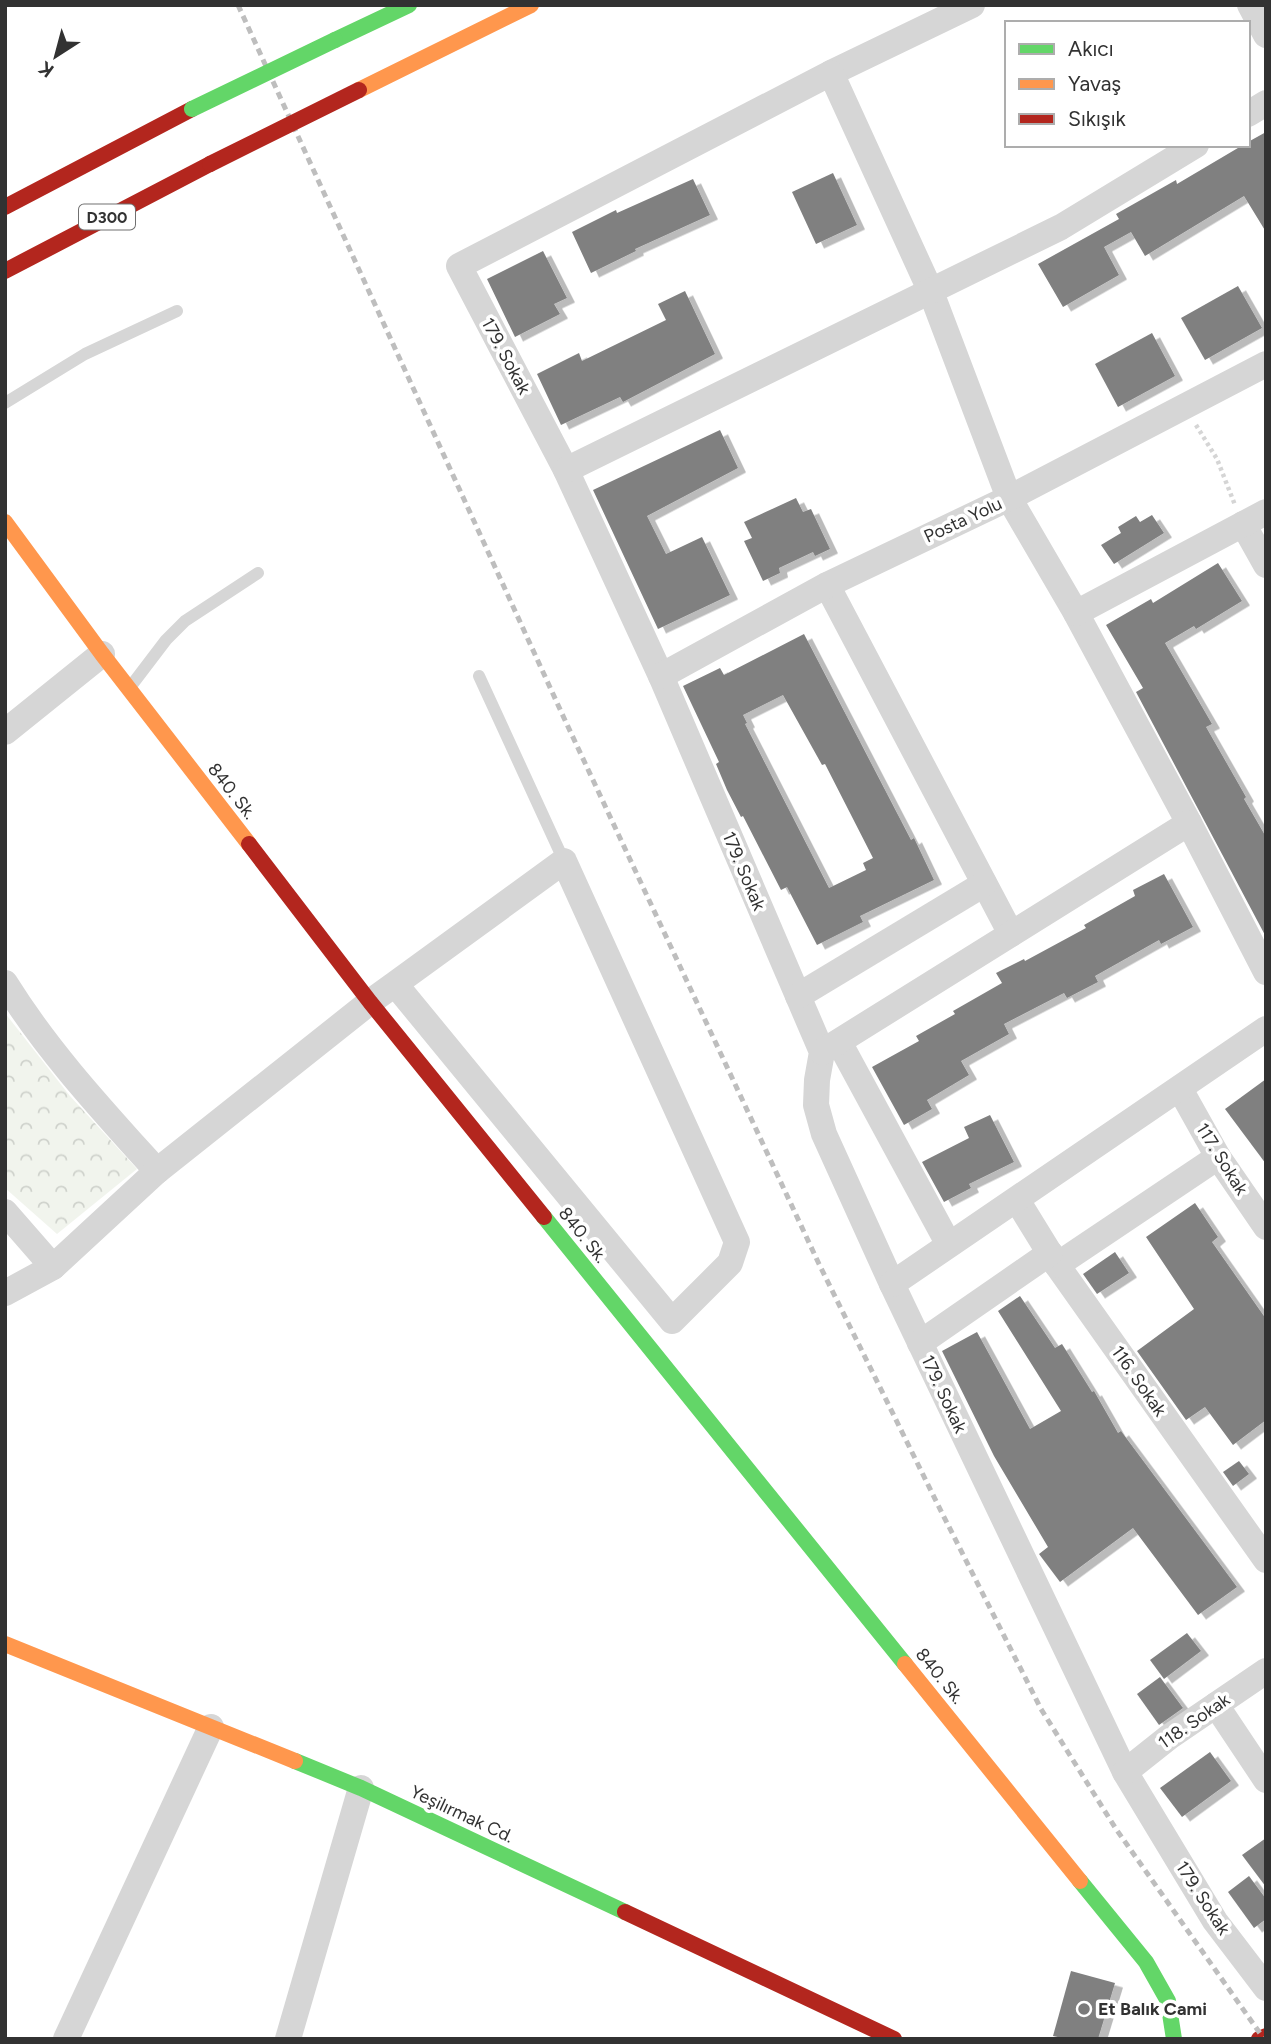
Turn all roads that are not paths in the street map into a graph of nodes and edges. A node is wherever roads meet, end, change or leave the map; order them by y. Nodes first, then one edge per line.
1 (409, 5) edge
2 (531, 5) edge
3 (972, 5) edge
4 (1250, 5) edge
5 (1266, 35) edge
6 (831, 73) junction
7 (1266, 103) edge
8 (1250, 113) edge
9 (1193, 147) edge
10 (5, 207) edge
11 (5, 271) edge
12 (931, 292) junction
13 (177, 311) dead end
14 (1266, 364) edge
15 (5, 403) edge
16 (566, 470) junction
17 (1009, 498) junction
18 (1254, 518) edge
19 (5, 522) edge
20 (1266, 565) edge
21 (258, 573) dead end
22 (827, 585) junction
23 (1076, 613) junction
24 (102, 654) junction
25 (479, 676) dead end
26 (661, 676) junction
27 (129, 689) junction
28 (5, 732) edge
29 (1189, 823) junction
30 (564, 861) junction
31 (984, 884) junction
32 (1011, 934) junction
33 (1266, 972) edge
34 (5, 983) edge
35 (395, 984) junction
36 (798, 996) junction
37 (370, 1002) junction
38 (1266, 1029) edge
39 (830, 1047) junction
40 (1180, 1089) junction
41 (1218, 1157) junction
42 (157, 1171) junction
43 (1017, 1200) junction
44 (5, 1212) edge
45 (1266, 1227) edge
46 (948, 1244) junction
47 (1053, 1259) junction
48 (53, 1267) junction
49 (892, 1284) junction
50 (5, 1293) edge
51 (920, 1343) junction
52 (1266, 1560) edge
53 (5, 1644) edge
54 (1266, 1671) edge
55 (1216, 1705) junction
56 (211, 1727) junction
57 (1125, 1772) junction
58 (1266, 1780) edge
59 (361, 1787) junction
60 (1266, 1987) edge
61 (1266, 2036) edge
62 (66, 2039) edge
63 (288, 2039) edge
64 (894, 2039) edge
65 (1174, 2039) edge
66 (1259, 2039) edge

1 - 10 main road, bridge
2 - 11 main road, D300, bridge
3 - 6 street, 179. Sokak
4 - 5 street
6 - 12 street
6 - 16 street, 179. Sokak
7 - 8 street
9 - 12 street
12 - 16 street
12 - 17 street
13 - 15 lane
14 - 17 street, Posta Yolu
16 - 26 street, 179. Sokak
17 - 22 street, Posta Yolu
17 - 23 street
18 - 20 street
18 - 23 street
19 - 24 main road, 840. Sk.
21 - 27 lane
22 - 26 street, Posta Yolu
22 - 31 street
23 - 29 street
24 - 27 main road, 840. Sk.
24 - 28 street
25 - 30 lane
26 - 36 street, 179. Sokak
27 - 37 main road, 840. Sk.
29 - 32 street
29 - 33 street
30 - 35 street
30 - 35 street
31 - 32 street
31 - 36 street
32 - 39 street
34 - 42 street
35 - 37 street
36 - 39 street, 179. Sokak
37 - 42 street
37 - 65 main road, 840. Sk.
38 - 40 street
39 - 46 street
39 - 49 street, 179. Sokak
40 - 41 street, 117. Sokak
40 - 43 street
41 - 45 street, 117. Sokak
41 - 47 street
42 - 48 street
43 - 46 street
43 - 47 street, 116. Sokak
44 - 48 street
46 - 49 street
47 - 51 street
47 - 52 street, 116. Sokak
48 - 50 street
49 - 51 street, 179. Sokak
51 - 57 street, 179. Sokak
53 - 56 main road, Yeşilırmak Cd.
54 - 55 street, 118. Sokak
55 - 57 street, 118. Sokak
55 - 58 street
56 - 59 main road, Yeşilırmak Cd.
56 - 62 street
57 - 60 street, 179. Sokak
59 - 63 street
59 - 64 main road, Yeşilırmak Cd.
61 - 66 main road

